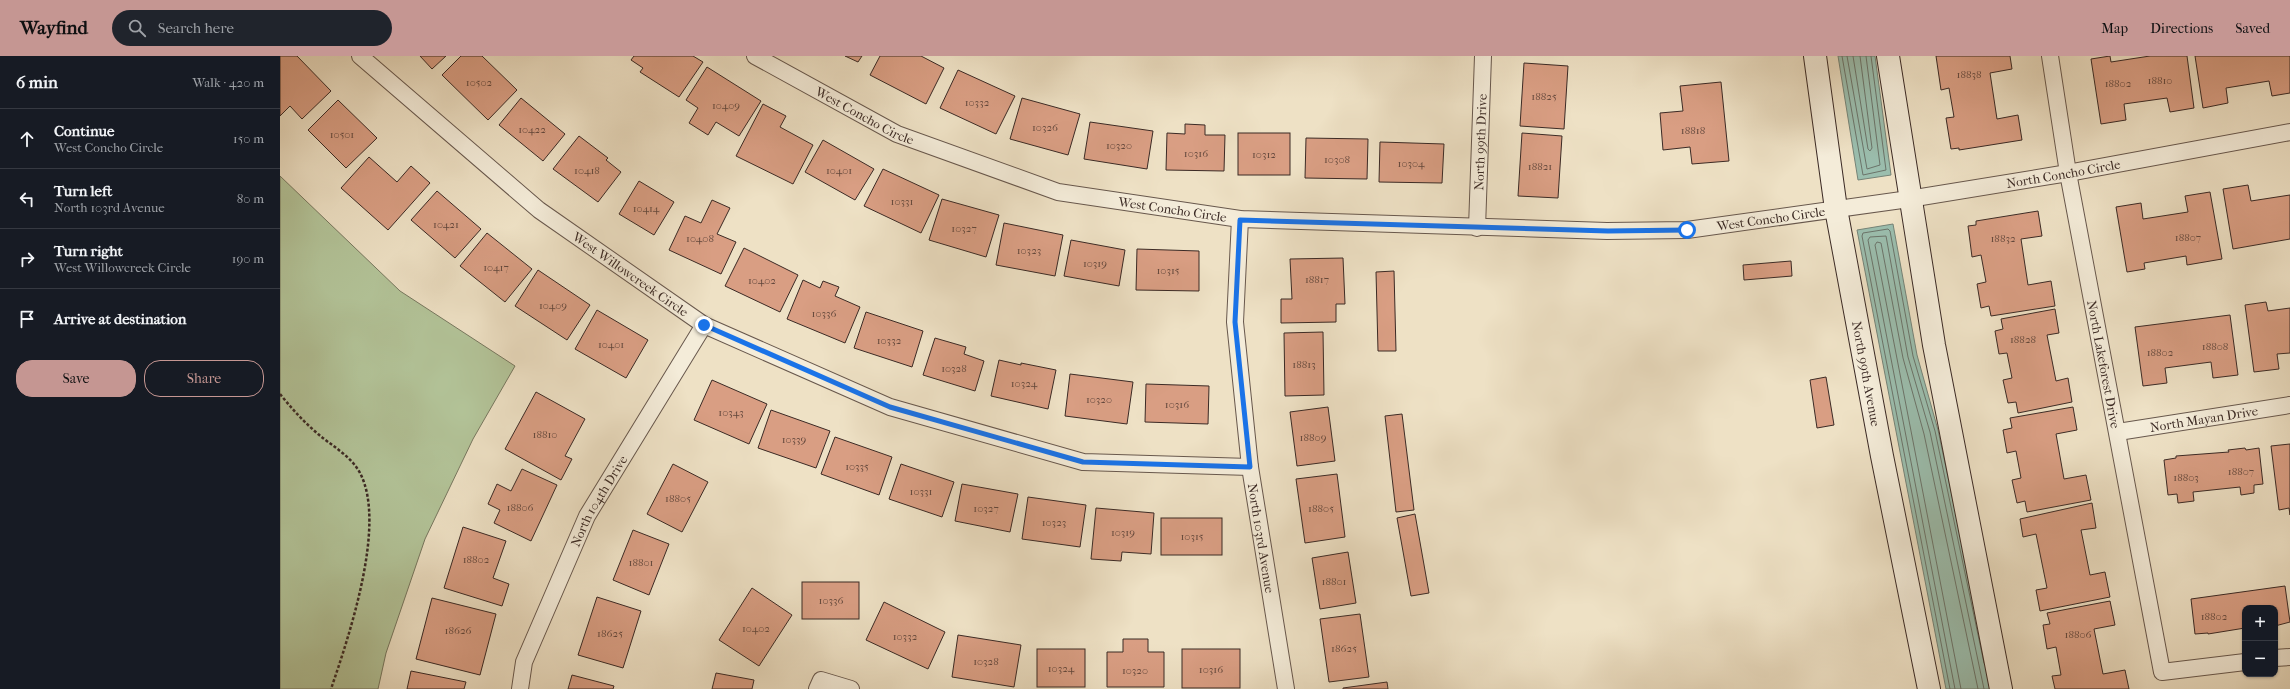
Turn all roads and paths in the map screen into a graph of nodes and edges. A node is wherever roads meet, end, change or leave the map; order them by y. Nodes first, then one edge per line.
1 (360, 56) edge
2 (755, 56) edge
3 (1483, 56) edge
4 (1814, 56) edge
5 (1888, 56) edge
6 (2050, 56) edge
7 (2290, 132) edge
8 (2068, 173) junction
9 (1909, 198) junction
10 (1836, 209) junction
11 (1240, 220) junction
12 (1477, 228) junction
13 (704, 325) junction
14 (280, 394) edge
15 (2290, 405) edge
16 (2118, 432) junction
17 (1250, 467) junction
18 (2290, 657) edge
19 (2278, 658) edge
20 (2242, 662) edge
21 (819, 685) edge
22 (331, 689) edge
23 (520, 689) edge
24 (852, 689) edge
25 (1286, 689) edge
26 (1929, 689) edge
27 (2001, 689) edge

1 - 13 street, West Willowcreek Circle
2 - 11 street, West Concho Circle
3 - 12 street, North 99th Drive
4 - 10 main road, North 99th Avenue
5 - 9 main road
6 - 8 street, North Lakeforest Drive
7 - 8 street, North Concho Circle
8 - 9 street, North Concho Circle
8 - 16 street, North Lakeforest Drive
9 - 10 street, North Concho Circle
9 - 27 main road
10 - 12 street, West Concho Circle
10 - 26 main road, North 99th Avenue
11 - 12 street, West Concho Circle
11 - 17 street, North 103rd Avenue
13 - 17 street, West Willowcreek Circle
13 - 23 street, North 104th Drive
14 - 22 path
15 - 16 street, North Mayan Drive
16 - 20 street, North Lakeforest Drive
17 - 25 street, North 103rd Avenue
18 - 19 street
21 - 24 street

